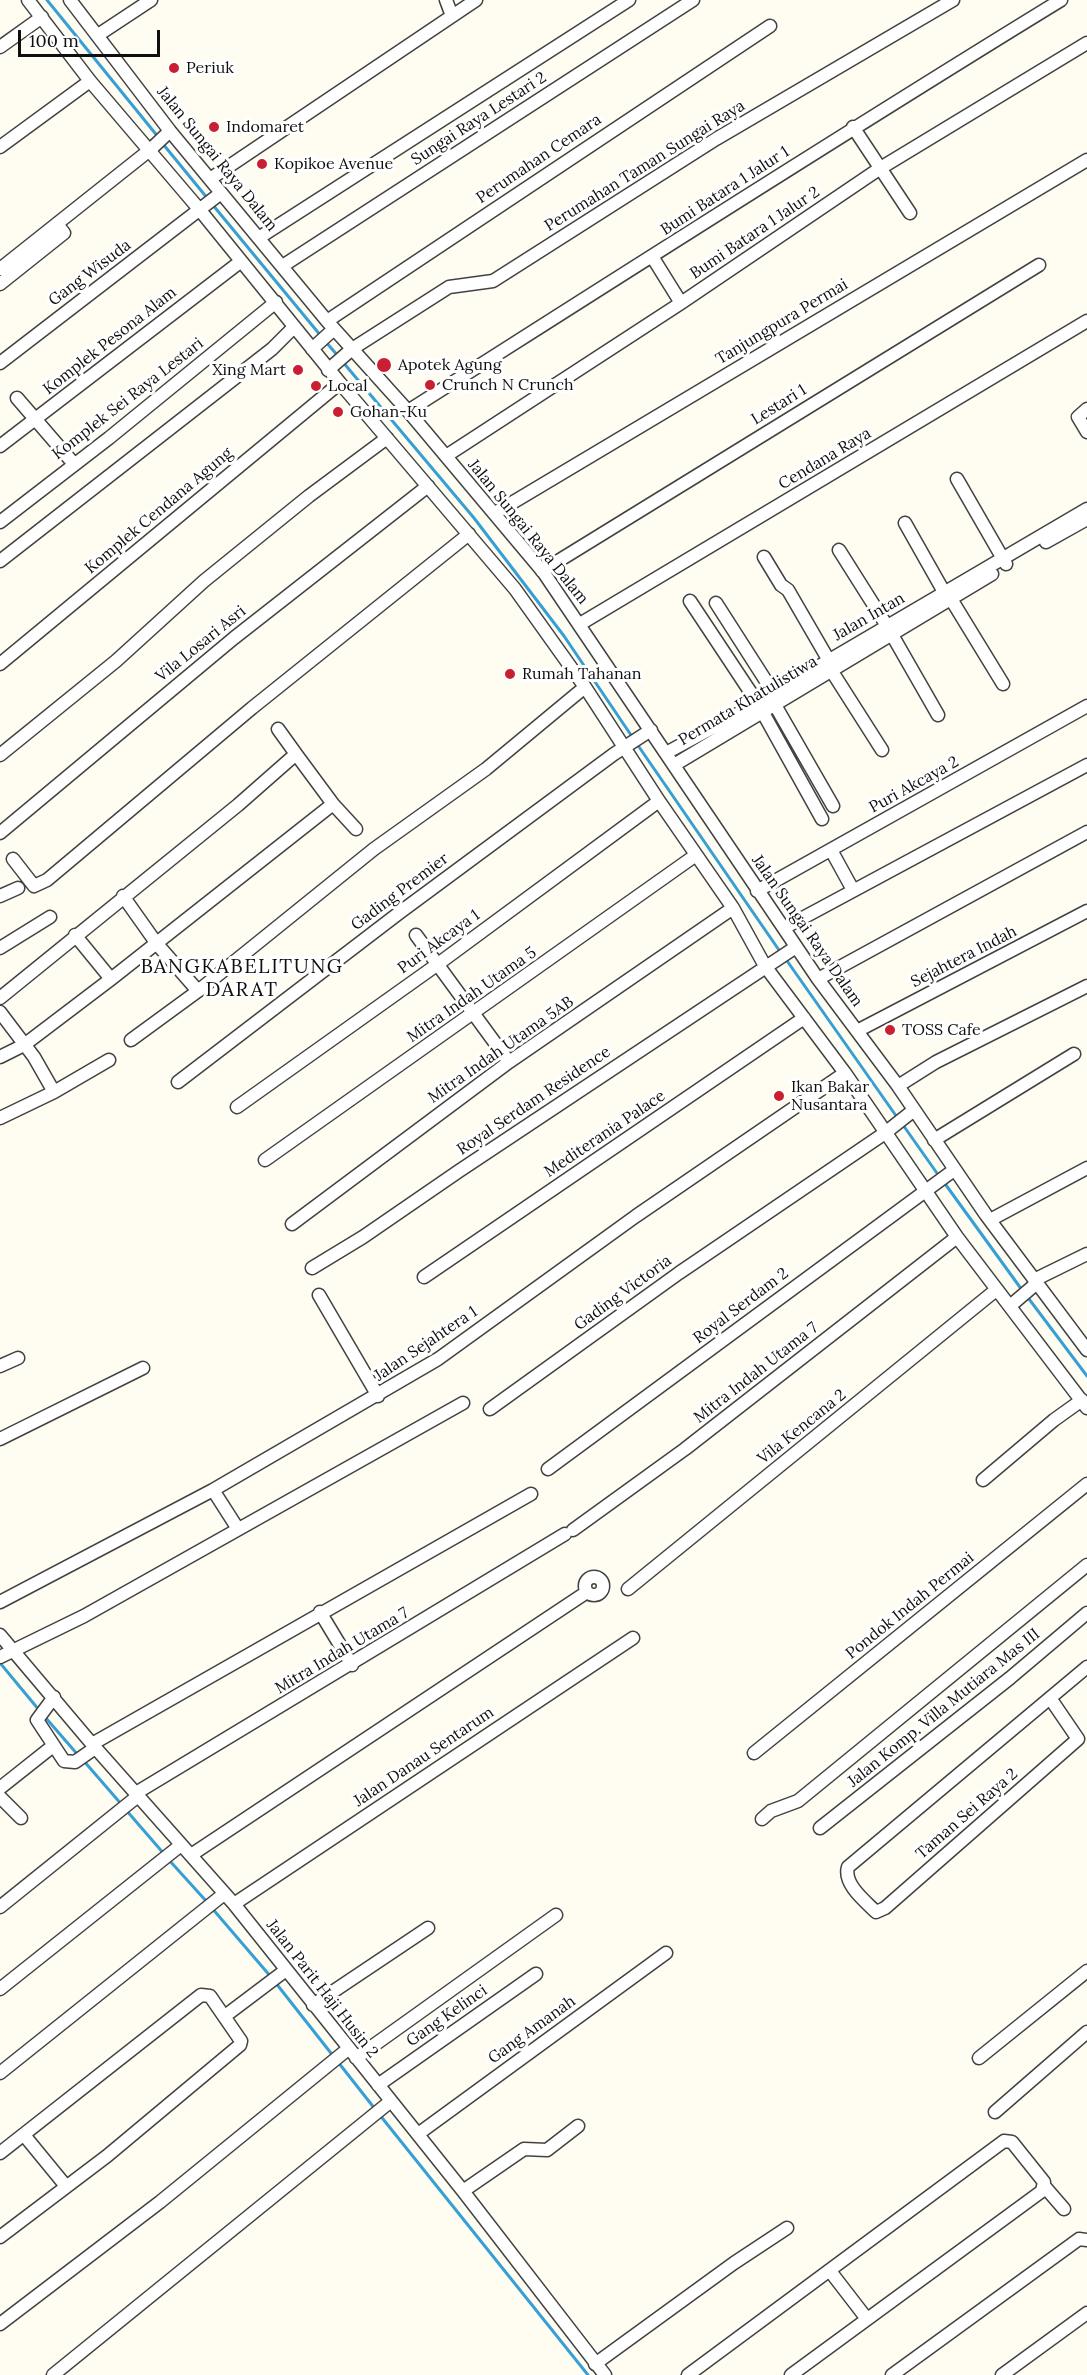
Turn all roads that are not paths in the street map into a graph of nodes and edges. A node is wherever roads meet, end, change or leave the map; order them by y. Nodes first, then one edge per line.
1 (28, 0) edge
2 (70, 0) edge
3 (151, 0) edge
4 (446, 0) edge
5 (476, 0) edge
6 (629, 0) edge
7 (693, 0) edge
8 (953, 0) edge
9 (1061, 0) edge
10 (452, 16) junction
11 (42, 17) junction
12 (770, 26) dead end
13 (98, 35) junction
14 (1087, 43) edge
15 (0, 47) edge
16 (90, 81) junction
17 (853, 127) junction
18 (167, 134) junction
19 (0, 147) edge
20 (150, 150) junction
21 (1087, 160) edge
22 (879, 169) junction
23 (210, 179) junction
24 (220, 193) junction
25 (199, 209) junction
26 (910, 213) dead end
27 (57, 224) junction
28 (260, 237) junction
29 (652, 258) junction
30 (240, 262) junction
31 (284, 266) junction
32 (1037, 267) dead end
33 (0, 269) edge
34 (0, 284) edge
35 (276, 302) junction
36 (681, 303) junction
37 (1087, 321) edge
38 (294, 327) junction
39 (331, 328) junction
40 (315, 346) junction
41 (350, 351) junction
42 (0, 363) edge
43 (333, 366) junction
44 (340, 384) junction
45 (17, 398) dead end
46 (1087, 409) edge
47 (408, 411) junction
48 (35, 419) junction
49 (1087, 432) edge
50 (387, 438) junction
51 (0, 446) edge
52 (446, 456) junction
53 (74, 464) junction
54 (957, 479) dead end
55 (428, 486) junction
56 (1087, 509) edge
57 (495, 513) junction
58 (1087, 519) edge
59 (0, 522) edge
60 (905, 524) dead end
61 (469, 534) junction
62 (839, 550) dead end
63 (764, 557) dead end
64 (0, 561) edge
65 (1004, 562) junction
66 (542, 571) junction
67 (948, 595) junction
68 (690, 601) dead end
69 (716, 603) dead end
70 (580, 624) junction
71 (889, 630) junction
72 (0, 664) edge
73 (830, 665) junction
74 (1003, 684) dead end
75 (585, 687) junction
76 (772, 697) junction
77 (760, 706) junction
78 (1087, 706) edge
79 (938, 715) dead end
80 (278, 729) dead end
81 (649, 732) junction
82 (625, 747) junction
83 (882, 750) dead end
84 (666, 753) junction
85 (296, 754) junction
86 (0, 755) edge
87 (674, 765) junction
88 (1087, 765) edge
89 (659, 801) junction
90 (333, 804) junction
91 (833, 806) dead end
92 (822, 819) dead end
93 (356, 829) dead end
94 (1087, 832) edge
95 (0, 833) edge
96 (831, 850) junction
97 (696, 855) junction
98 (13, 859) dead end
99 (18, 888) dead end
100 (854, 890) junction
101 (757, 891) junction
102 (0, 896) edge
103 (123, 896) junction
104 (733, 908) junction
105 (1087, 911) edge
106 (50, 916) dead end
107 (784, 928) junction
108 (75, 934) junction
109 (416, 935) dead end
110 (157, 944) junction
111 (0, 948) edge
112 (793, 949) junction
113 (770, 963) junction
114 (438, 964) junction
115 (111, 979) junction
116 (818, 979) junction
117 (1087, 986) edge
118 (198, 991) junction
119 (0, 998) edge
120 (0, 1012) edge
121 (475, 1013) junction
122 (804, 1018) junction
123 (857, 1031) junction
124 (130, 1040) dead end
125 (24, 1045) junction
126 (1074, 1054) dead end
127 (0, 1057) edge
128 (109, 1060) dead end
129 (510, 1062) junction
130 (845, 1073) junction
131 (178, 1082) dead end
132 (898, 1086) junction
133 (54, 1092) junction
134 (237, 1107) dead end
135 (912, 1112) junction
136 (0, 1118) edge
137 (885, 1133) junction
138 (934, 1140) junction
139 (265, 1160) dead end
140 (1087, 1168) edge
141 (951, 1172) junction
142 (925, 1190) junction
143 (990, 1220) junction
144 (292, 1224) dead end
145 (957, 1237) junction
146 (1087, 1254) edge
147 (312, 1268) dead end
148 (424, 1277) dead end
149 (1034, 1284) junction
150 (996, 1290) junction
151 (319, 1295) dead end
152 (1013, 1303) junction
153 (1086, 1346) edge
154 (18, 1358) dead end
155 (0, 1366) edge
156 (142, 1368) dead end
157 (378, 1396) junction
158 (463, 1403) dead end
159 (1084, 1404) edge
160 (490, 1409) dead end
161 (0, 1439) edge
162 (548, 1469) dead end
163 (983, 1480) dead end
164 (1087, 1484) edge
165 (213, 1490) junction
166 (531, 1494) dead end
167 (238, 1529) junction
168 (1087, 1565) edge
169 (628, 1589) dead end
170 (587, 1592) dead end
171 (0, 1602) edge
172 (320, 1612) junction
173 (1087, 1613) edge
174 (0, 1635) edge
175 (633, 1638) dead end
176 (5, 1654) edge
177 (352, 1665) junction
178 (1087, 1667) edge
179 (54, 1697) junction
180 (1050, 1698) junction
181 (53, 1746) junction
182 (91, 1749) junction
183 (754, 1753) dead end
184 (0, 1788) edge
185 (0, 1797) edge
186 (130, 1801) junction
187 (21, 1818) dead end
188 (762, 1819) dead end
189 (820, 1828) dead end
190 (174, 1850) junction
191 (191, 1855) junction
192 (224, 1894) junction
193 (234, 1904) junction
194 (0, 1907) edge
195 (556, 1915) dead end
196 (428, 1928) dead end
197 (666, 1953) dead end
198 (1087, 1971) edge
199 (284, 1972) junction
200 (536, 1974) dead end
201 (0, 1989) edge
202 (314, 2005) junction
203 (225, 2016) junction
204 (1087, 2032) edge
205 (343, 2056) junction
206 (979, 2058) dead end
207 (0, 2073) edge
208 (378, 2085) junction
209 (382, 2109) junction
210 (995, 2112) dead end
211 (578, 2126) dead end
212 (418, 2134) junction
213 (24, 2135) junction
214 (0, 2153) edge
215 (65, 2185) junction
216 (1045, 2187) junction
217 (463, 2191) junction
218 (1064, 2209) dead end
219 (787, 2229) dead end
220 (0, 2237) edge
221 (1087, 2240) edge
222 (830, 2271) junction
223 (1087, 2313) edge
224 (867, 2319) junction
225 (0, 2324) edge
226 (595, 2364) junction
227 (907, 2371) edge
228 (696, 2373) edge
229 (53, 2375) edge
230 (605, 2375) edge
231 (790, 2375) edge
232 (892, 2375) edge
233 (1002, 2375) edge

1 - 11 street
2 - 13 street, Jalan Sungai Raya Dalam
3 - 13 street
4 - 10 street
5 - 10 street
6 - 28 street
7 - 31 street, Sungai Raya Lestari 2
8 - 41 street, Perumahan Taman Sungai Raya
9 - 17 street, Bumi Batara 1 Jalur 1
10 - 23 street
11 - 15 street
11 - 16 street
12 - 39 street, Perumahan Cemara
13 - 18 street, Jalan Sungai Raya Dalam
14 - 22 street, Bumi Batara 1 Jalur 2
16 - 19 street
16 - 20 street
17 - 22 street
17 - 29 street, Bumi Batara 1 Jalur 1
18 - 20 street
18 - 23 street, Jalan Sungai Raya Dalam
20 - 25 street
20 - 27 street
21 - 57 street, Tanjungpura Permai
22 - 26 street
22 - 36 street, Bumi Batara 1 Jalur 2
23 - 24 street, Jalan Sungai Raya Dalam
24 - 25 street, Gang Wisuda
24 - 28 street, Jalan Sungai Raya Dalam
25 - 30 street
25 - 42 street, Gang Wisuda
27 - 33 street
27 - 34 street
28 - 31 street, Jalan Sungai Raya Dalam
29 - 36 street
29 - 47 street, Bumi Batara 1 Jalur 1
30 - 35 street
30 - 48 street, Komplek Pesona Alam
31 - 39 street, Jalan Sungai Raya Dalam
32 - 66 street, Lestari 1
35 - 38 street
35 - 53 street, Komplek Sei Raya Lestari
36 - 52 street, Bumi Batara 1 Jalur 2
37 - 70 street, Cendana Raya
38 - 40 street
38 - 64 street
39 - 40 street, Perumahan Cemara
39 - 41 street, Jalan Sungai Raya Dalam
40 - 43 street
41 - 43 street, Perumahan Taman Sungai Raya
41 - 47 street, Jalan Sungai Raya Dalam
43 - 44 street
44 - 50 street
44 - 72 street, Komplek Cendana Agung
45 - 48 street
46 - 49 street
47 - 52 street, Jalan Sungai Raya Dalam
48 - 51 street, Komplek Pesona Alam
48 - 53 street
50 - 55 street
50 - 86 street
52 - 57 street, Jalan Sungai Raya Dalam
53 - 59 street, Komplek Sei Raya Lestari
54 - 65 street
55 - 61 street
55 - 95 street, Vila Losari Asri
56 - 65 street
57 - 66 street, Jalan Sungai Raya Dalam
58 - 65 street, Permata Khatulistiwa
60 - 67 street
61 - 75 street
61 - 98 street
62 - 71 street
63 - 73 street
65 - 67 street, Permata Khatulistiwa
66 - 70 street, Jalan Sungai Raya Dalam
67 - 71 street, Permata Khatulistiwa
67 - 74 street
68 - 77 street
69 - 76 street
70 - 81 street, Jalan Sungai Raya Dalam
71 - 73 street, Permata Khatulistiwa
71 - 79 street
73 - 76 street, Permata Khatulistiwa
73 - 83 street
75 - 82 street
75 - 118 street
76 - 77 street, Permata Khatulistiwa
76 - 91 street
77 - 84 street
77 - 87 street, Permata Khatulistiwa
77 - 92 street
78 - 96 street, Puri Akcaya 2
80 - 85 street
81 - 82 street, Gading Premier
81 - 84 street, Jalan Sungai Raya Dalam
82 - 89 street
82 - 131 street, Gading Premier
84 - 87 street, Jalan Sungai Raya Dalam
85 - 90 street
85 - 103 street
87 - 101 street, Jalan Sungai Raya Dalam
88 - 100 street
89 - 97 street
89 - 114 street, Puri Akcaya 1
90 - 93 street
90 - 110 street
94 - 116 street
96 - 100 street
96 - 101 street, Puri Akcaya 2
97 - 104 street
97 - 121 street, Mitra Indah Utama 5
99 - 102 street
100 - 107 street
101 - 107 street, Jalan Sungai Raya Dalam
103 - 108 street
103 - 110 street
104 - 113 street
104 - 129 street, Mitra Indah Utama 5AB
105 - 123 street, Sejahtera Indah
106 - 111 street
107 - 112 street, Jalan Sungai Raya Dalam
108 - 115 street
108 - 119 street
109 - 114 street
110 - 115 street
110 - 118 street
112 - 113 street, Royal Serdam Residence
112 - 116 street, Jalan Sungai Raya Dalam
113 - 122 street
113 - 147 street, Royal Serdam Residence
114 - 121 street
114 - 134 street, Puri Akcaya 1
115 - 125 street
116 - 123 street, Jalan Sungai Raya Dalam
117 - 132 street
118 - 124 street
120 - 125 street
121 - 129 street
121 - 139 street, Mitra Indah Utama 5
122 - 130 street
122 - 148 street, Mediterania Palace
123 - 132 street, Jalan Sungai Raya Dalam
125 - 127 street
125 - 133 street
126 - 138 street
128 - 133 street
129 - 144 street, Mitra Indah Utama 5AB
130 - 137 street
130 - 157 street, Jalan Sejahtera 1
132 - 135 street, Jalan Sungai Raya Dalam
133 - 136 street
135 - 137 street, Gading Victoria
135 - 138 street, Jalan Sungai Raya Dalam
137 - 142 street
137 - 160 street, Gading Victoria
138 - 141 street, Jalan Sungai Raya Dalam
140 - 143 street
141 - 142 street, Royal Serdam 2
141 - 143 street, Jalan Sungai Raya Dalam
142 - 145 street
142 - 162 street, Royal Serdam 2
143 - 149 street, Jalan Sungai Raya Dalam
145 - 150 street
145 - 177 street, Mitra Indah Utama 7
146 - 149 street
149 - 152 street
149 - 153 street, Jalan Sungai Raya Dalam
150 - 152 street
150 - 169 street, Vila Kencana 2
151 - 157 street
152 - 159 street
154 - 155 street
156 - 161 street
157 - 165 street, Jalan Sejahtera 1
158 - 167 street
159 - 163 street
164 - 183 street, Pondok Indah Permai
165 - 167 street
165 - 171 street, Jalan Sejahtera 1
166 - 172 street
167 - 176 street
168 - 188 street
170 - 191 street
172 - 177 street
172 - 182 street
173 - 189 street, Jalan Komp. Villa Mutiara Mas III
174 - 176 street, Jalan Parit Haji Husin 2
175 - 193 street, Jalan Danau Sentarum
176 - 179 street, Jalan Parit Haji Husin 2
177 - 186 street, Mitra Indah Utama 7
178 - 180 street, Taman Sei Raya 2
179 - 181 street
179 - 182 street, Jalan Parit Haji Husin 2
180 - 180 street, Taman Sei Raya 2
181 - 182 street
181 - 184 street
182 - 186 street, Jalan Parit Haji Husin 2
185 - 187 street
186 - 190 street, Jalan Parit Haji Husin 2
186 - 194 street, Mitra Indah Utama 7
190 - 191 street, Jalan Parit Haji Husin 2
190 - 201 street
191 - 192 street, Jalan Parit Haji Husin 2
192 - 193 street, Jalan Parit Haji Husin 2
192 - 207 street
193 - 199 street, Jalan Parit Haji Husin 2
195 - 205 street
196 - 202 street
197 - 212 street, Gang Amanah
198 - 206 street
199 - 202 street, Jalan Parit Haji Husin 2
199 - 203 street
200 - 208 street, Gang Kelinci
202 - 205 street, Jalan Parit Haji Husin 2
203 - 213 street
203 - 215 street
204 - 210 street
205 - 208 street, Jalan Parit Haji Husin 2
205 - 225 street
208 - 209 street, Jalan Parit Haji Husin 2
209 - 212 street, Jalan Parit Haji Husin 2
209 - 229 street
211 - 217 street
212 - 217 street, Jalan Parit Haji Husin 2
213 - 214 street
213 - 215 street
215 - 220 street
216 - 218 street
216 - 222 street
216 - 224 street
217 - 226 street, Jalan Parit Haji Husin 2
219 - 226 street
221 - 227 street
222 - 224 street
222 - 228 street
223 - 233 street
224 - 231 street
226 - 230 street, Jalan Parit Haji Husin 2
227 - 232 street

